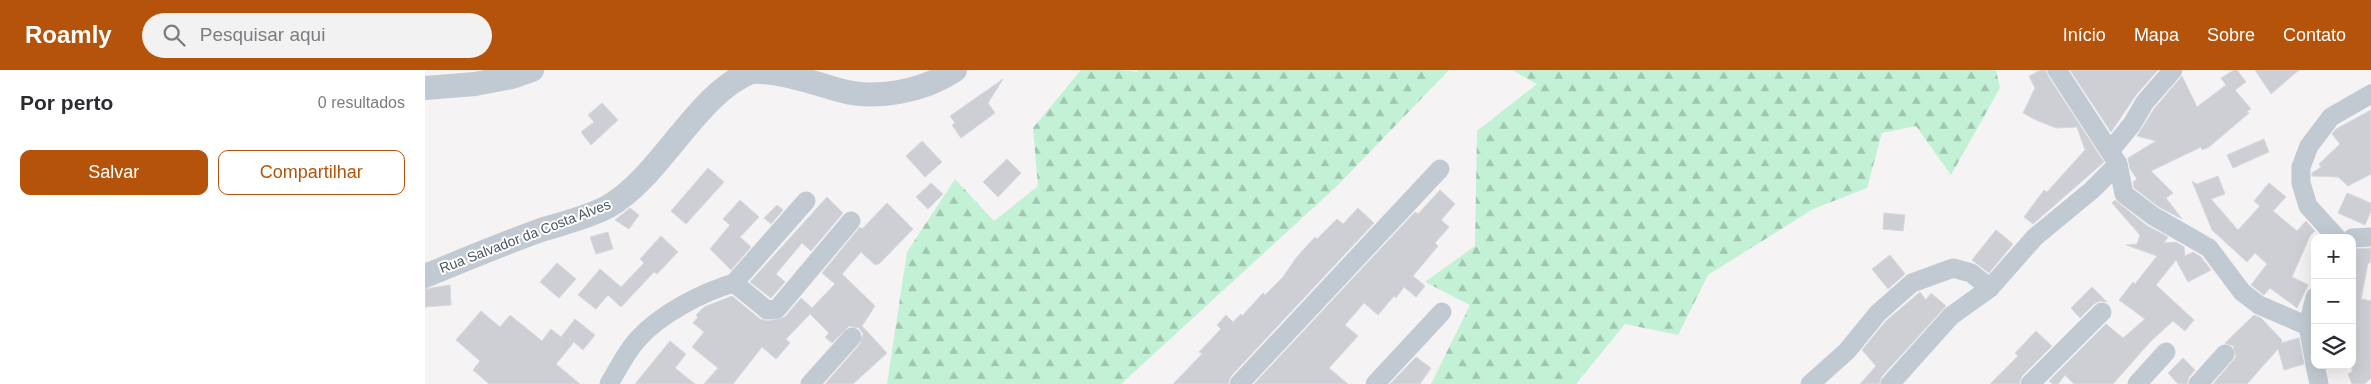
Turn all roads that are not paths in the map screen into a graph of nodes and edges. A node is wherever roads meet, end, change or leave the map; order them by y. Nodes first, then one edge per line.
1 (532, 70) edge
2 (955, 70) edge
3 (2057, 70) edge
4 (2173, 70) edge
5 (425, 88) edge
6 (2371, 94) edge
7 (2114, 157) junction
8 (1440, 169) dead end
9 (806, 202) dead end
10 (851, 222) dead end
11 (2333, 234) edge
12 (2371, 237) edge
13 (2356, 238) edge
14 (425, 276) edge
15 (734, 283) junction
16 (1990, 288) junction
17 (1442, 312) dead end
18 (2102, 312) dead end
19 (2311, 314) edge
20 (2308, 326) junction
21 (851, 337) dead end
22 (2311, 343) edge
23 (2166, 352) dead end
24 (2225, 354) dead end
25 (2316, 369) edge
26 (609, 384) edge
27 (809, 384) edge
28 (1239, 384) edge
29 (1375, 384) edge
30 (1810, 384) edge
31 (1890, 384) edge
32 (2030, 384) edge
33 (2137, 384) edge
34 (2198, 384) edge
35 (2319, 384) edge

1 - 5 street
2 - 14 street, Rua Salvador da Costa Alves
3 - 7 street
4 - 7 street
6 - 11 street
7 - 16 street
7 - 20 street
8 - 28 street
9 - 15 street
10 - 15 street
12 - 13 street
15 - 26 street
16 - 30 street
16 - 31 street
17 - 29 street
18 - 32 street
19 - 20 street
20 - 22 street
21 - 27 street
23 - 33 street
24 - 34 street
25 - 35 street

